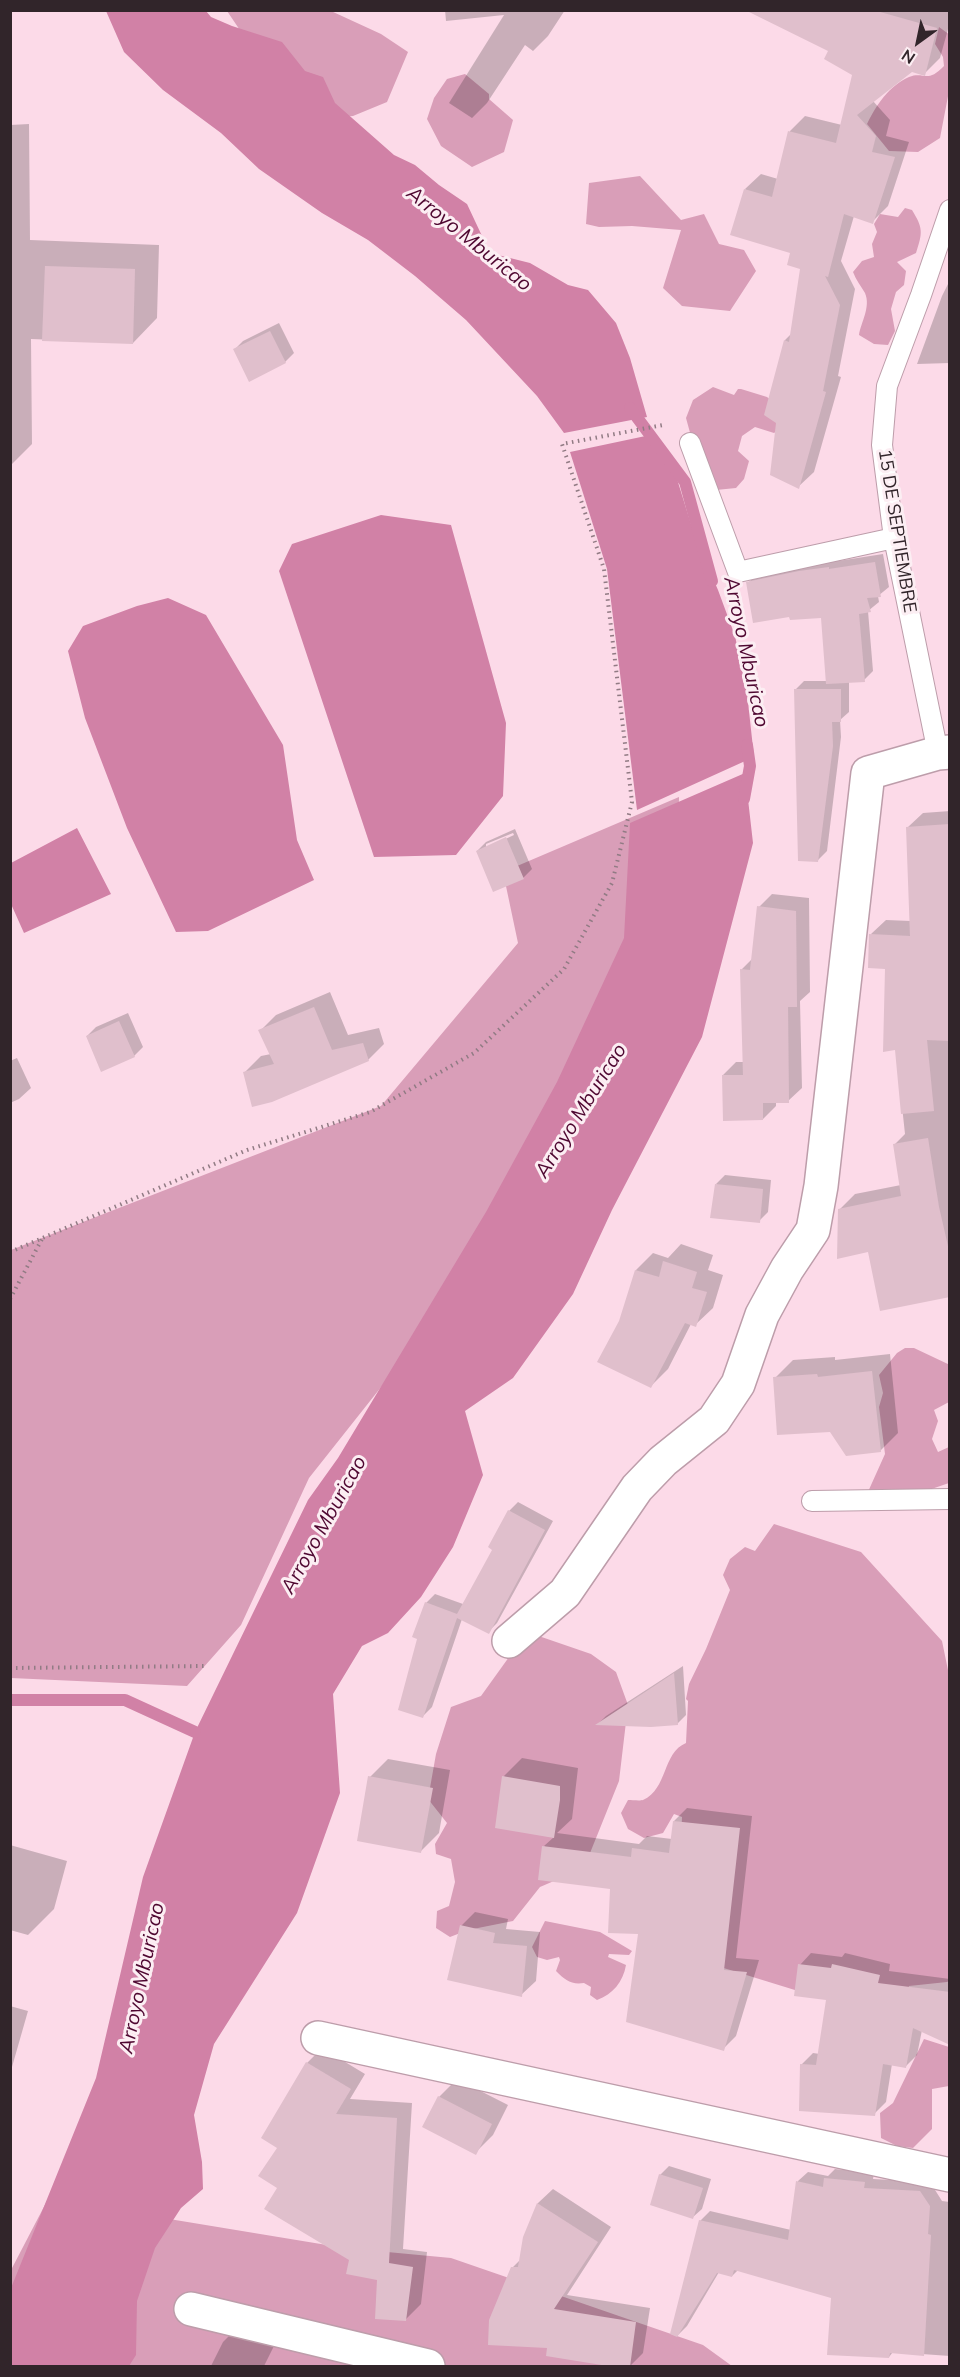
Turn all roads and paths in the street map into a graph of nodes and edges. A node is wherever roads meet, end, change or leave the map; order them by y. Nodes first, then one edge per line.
1 (950, 210) edge
2 (667, 424) dead end
3 (690, 443) dead end
4 (894, 538) junction
5 (944, 753) edge
6 (43, 1237) junction
7 (10, 1252) edge
8 (10, 1299) edge
9 (950, 1499) edge
10 (812, 1501) dead end
11 (509, 1641) dead end
12 (205, 1666) dead end
13 (10, 1668) edge
14 (318, 2038) dead end
15 (950, 2175) edge
16 (191, 2309) dead end
17 (428, 2367) edge

1 - 4 lane, 15 DE SEPTIEMBRE
2 - 6 path
3 - 4 lane
4 - 5 lane, 15 DE SEPTIEMBRE
5 - 11 street
6 - 7 path
6 - 8 path
9 - 10 lane
12 - 13 path
14 - 15 street
16 - 17 street

